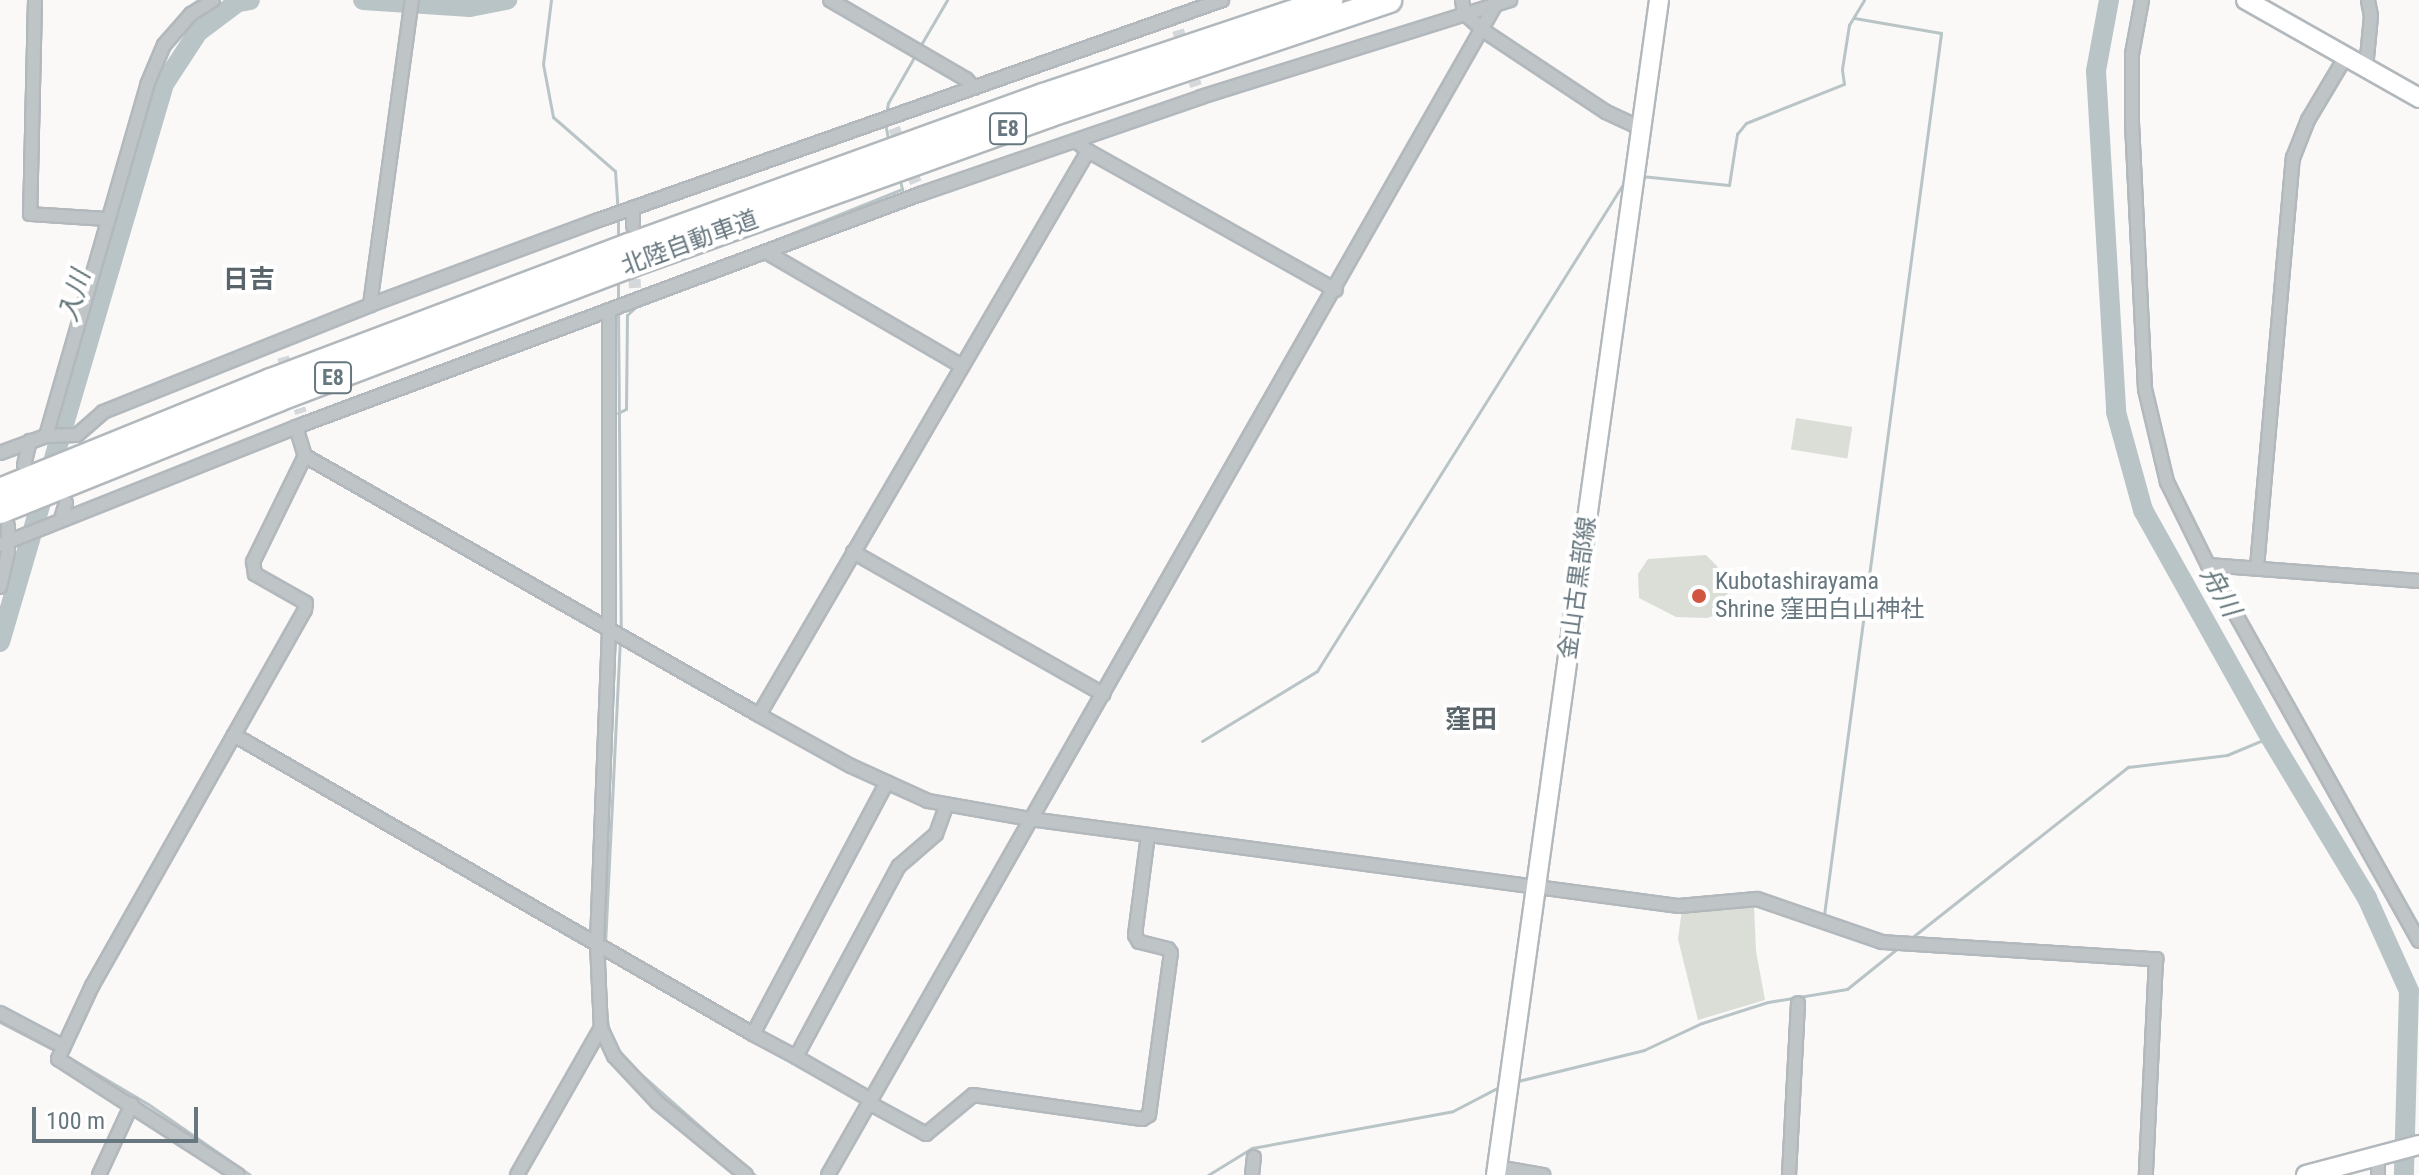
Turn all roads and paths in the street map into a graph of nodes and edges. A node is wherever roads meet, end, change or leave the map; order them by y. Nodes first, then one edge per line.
1 (35, 0) edge
2 (213, 0) edge
3 (412, 0) edge
4 (830, 0) edge
5 (1222, 0) edge
6 (1330, 0) edge
7 (1389, 0) edge
8 (1510, 0) edge
9 (1659, 0) edge
10 (2142, 0) edge
11 (2246, 0) edge
12 (2368, 0) edge
13 (1496, 4) junction
14 (1463, 6) edge
15 (1484, 31) junction
16 (2345, 58) junction
17 (2366, 68) junction
18 (974, 88) junction
19 (2419, 98) edge
20 (1641, 128) junction
21 (1077, 142) junction
22 (1088, 151) junction
23 (633, 208) junction
24 (108, 219) junction
25 (766, 252) junction
26 (632, 265) junction
27 (1336, 290) junction
28 (370, 305) junction
29 (609, 310) junction
30 (278, 342) junction
31 (283, 357) tunnel mouth
32 (962, 366) junction
33 (301, 422) junction
34 (46, 436) junction
35 (30, 441) junction
36 (0, 453) edge
37 (305, 456) junction
38 (73, 465) junction
39 (12, 496) edge
40 (61, 519) junction
41 (8, 541) edge
42 (853, 552) junction
43 (2208, 565) junction
44 (2257, 567) junction
45 (2419, 581) edge
46 (0, 587) edge
47 (609, 630) junction
48 (1103, 694) junction
49 (759, 715) junction
50 (234, 735) junction
51 (887, 782) junction
52 (946, 806) junction
53 (1030, 819) junction
54 (1148, 835) junction
55 (1536, 888) junction
56 (2419, 941) edge
57 (597, 944) junction
58 (1798, 1003) dead end
59 (0, 1013) edge
60 (601, 1028) junction
61 (753, 1034) junction
62 (64, 1047) junction
63 (796, 1057) junction
64 (870, 1101) junction
65 (132, 1104) junction
66 (2419, 1145) edge
67 (2378, 1155) junction
68 (1254, 1157) dead end
69 (1496, 1171) edge
70 (99, 1175) edge
71 (238, 1175) edge
72 (517, 1175) edge
73 (746, 1175) edge
74 (828, 1175) edge
75 (1252, 1175) edge
76 (1543, 1175) edge
77 (1789, 1175) edge
78 (2146, 1175) edge
79 (2306, 1175) edge
80 (2378, 1175) edge

1 - 24 street
2 - 24 street
3 - 28 street
4 - 18 street
5 - 18 street
6 - 26 highway, 北陸自動車道 / E8
7 - 26 highway, 北陸自動車道 / E8
8 - 13 street
9 - 20 main road, 金山古黒部線
10 - 43 street
11 - 16 main road
12 - 17 street
13 - 14 street
13 - 15 street
14 - 15 street
14 - 21 street
15 - 20 street
15 - 27 street
16 - 17 main road
16 - 44 street
17 - 19 main road
18 - 23 street
20 - 55 main road, 金山古黒部線
21 - 22 street
21 - 25 street
22 - 27 street
22 - 32 street
23 - 26 street
23 - 28 street
24 - 34 street
25 - 26 street
25 - 32 street
26 - 29 street
26 - 38 highway, 北陸自動車道 / E8
27 - 48 street
28 - 30 street
29 - 33 street
29 - 47 street
30 - 31 street
30 - 38 street
32 - 42 street
33 - 37 street
33 - 40 street
34 - 35 street
34 - 38 street
35 - 36 street
35 - 39 street
37 - 47 street
37 - 50 street
38 - 39 highway, 北陸自動車道 / E8
38 - 40 street
39 - 41 street
40 - 41 street
41 - 46 street
42 - 48 street
42 - 49 street
43 - 44 street
43 - 56 street
44 - 45 street
47 - 49 street
47 - 57 street
48 - 53 street
49 - 51 street
50 - 57 street
50 - 62 street
51 - 52 street
51 - 61 street
52 - 53 street
52 - 63 street
53 - 54 street
53 - 64 street
54 - 55 street
54 - 64 street
55 - 69 main road, 金山古黒部線
55 - 78 street
57 - 60 street
57 - 61 street
58 - 77 street
59 - 62 street
60 - 72 street
60 - 73 street
61 - 63 street
62 - 65 street
63 - 64 street
64 - 74 street
65 - 70 street
65 - 71 street
66 - 67 main road
67 - 79 main road
67 - 80 street
68 - 75 street
69 - 76 street

